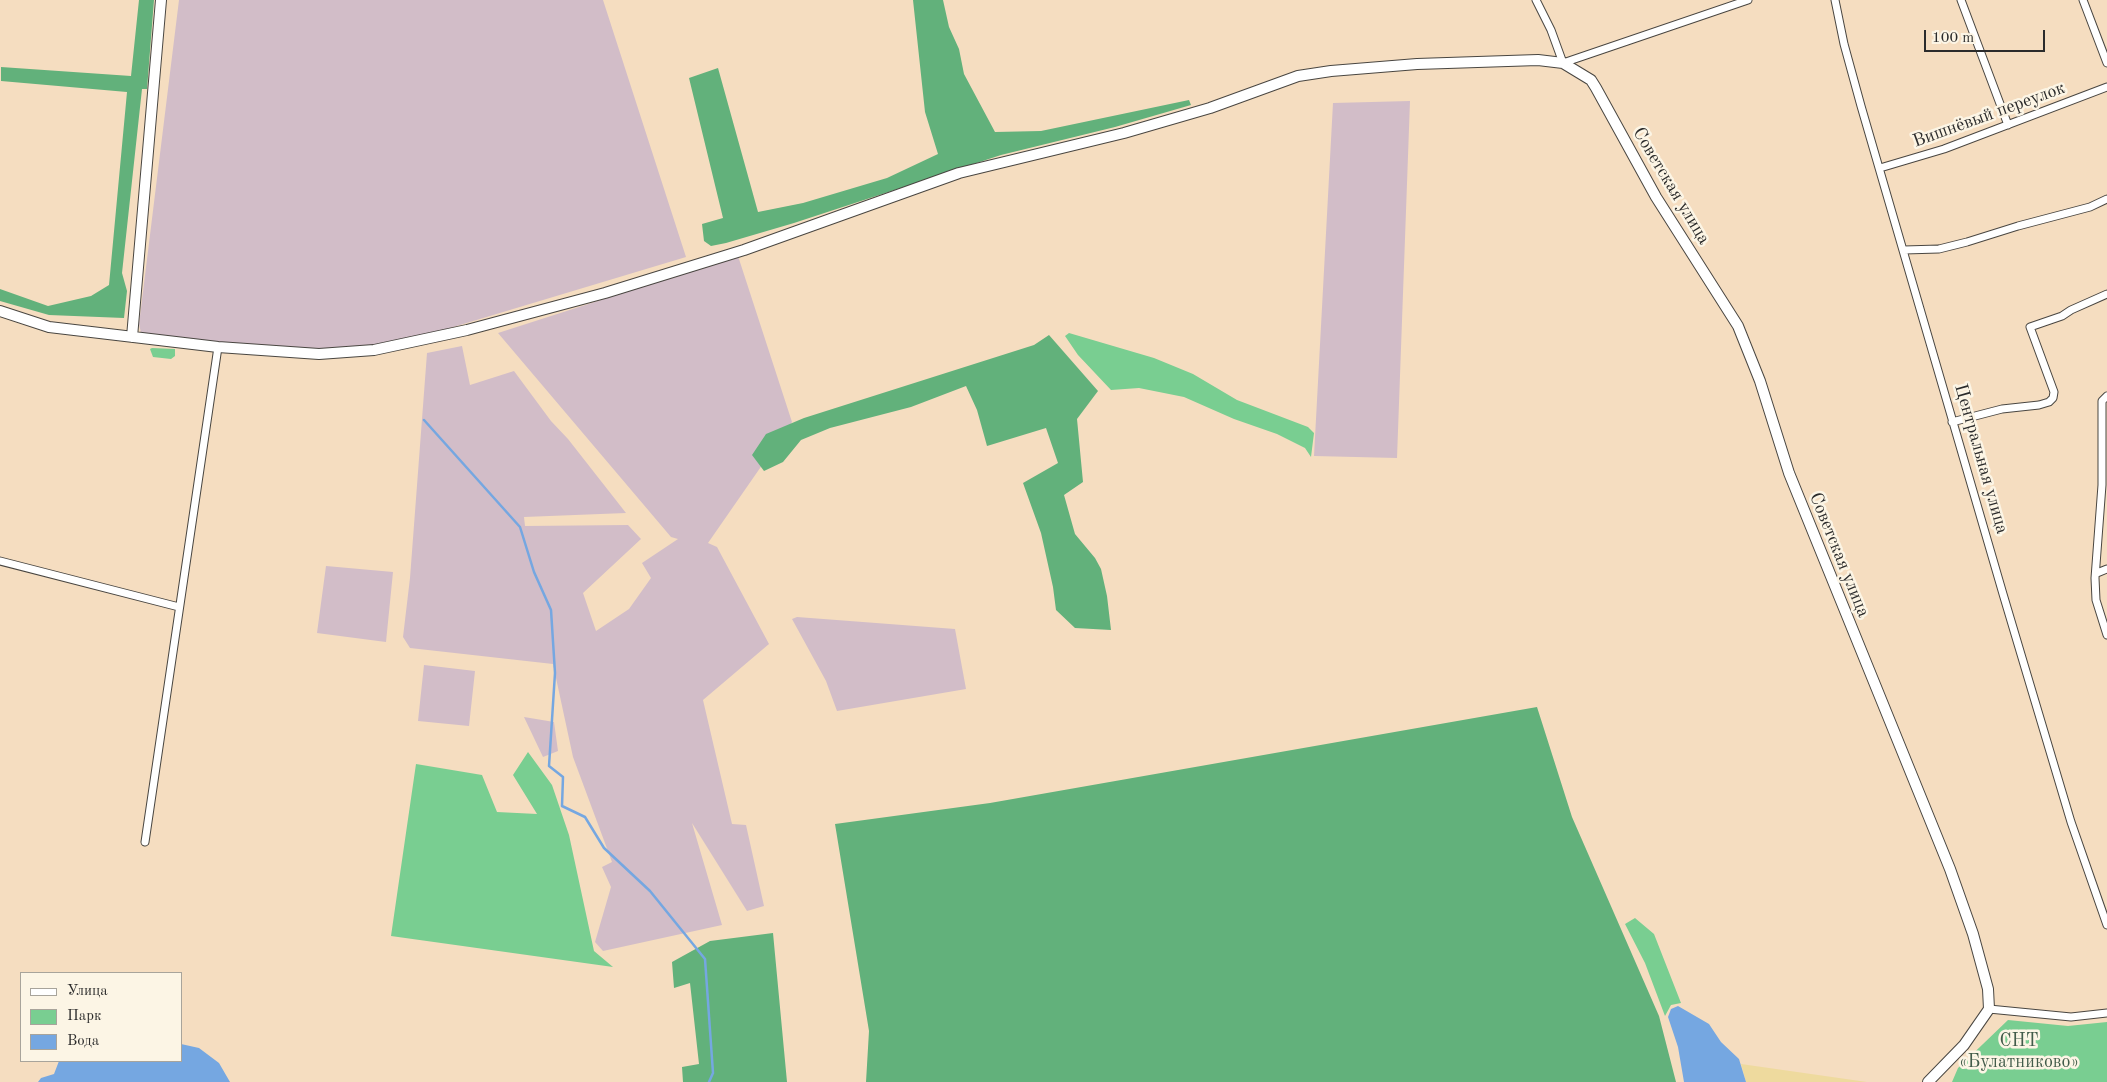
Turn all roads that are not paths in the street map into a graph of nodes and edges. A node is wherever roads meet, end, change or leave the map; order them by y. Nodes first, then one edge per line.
1 (161, 0) edge
2 (1536, 0) edge
3 (1748, 0) edge
4 (1835, 0) edge
5 (1961, 0) edge
6 (2083, 0) edge
7 (1563, 63) junction
8 (2107, 64) edge
9 (2107, 87) edge
10 (2008, 126) junction
11 (1880, 168) junction
12 (2107, 199) edge
13 (1904, 250) junction
14 (2107, 294) edge
15 (0, 311) edge
16 (132, 337) junction
17 (218, 347) junction
18 (2107, 396) edge
19 (1952, 422) junction
20 (2105, 484) edge
21 (0, 561) edge
22 (2107, 569) edge
23 (2097, 573) junction
24 (179, 607) junction
25 (2107, 635) edge
26 (145, 842) dead end
27 (2107, 925) edge
28 (1989, 1009) junction
29 (2107, 1012) edge
30 (1929, 1080) edge

1 - 16 street
2 - 7 street
3 - 7 street
4 - 11 street, Центральная улица
5 - 10 street
6 - 8 street
7 - 17 street, Советская улица
7 - 28 street, Советская улица
9 - 10 street, Вишнёвый переулок
10 - 11 street, Вишнёвый переулок
11 - 13 street, Центральная улица
12 - 13 street
13 - 19 street, Центральная улица
14 - 19 street
15 - 16 street
16 - 17 street, Советская улица
17 - 24 street
18 - 20 street
19 - 27 street, Центральная улица
20 - 23 street
21 - 24 street
22 - 23 street
23 - 25 street
24 - 26 street
28 - 29 street
28 - 30 street

